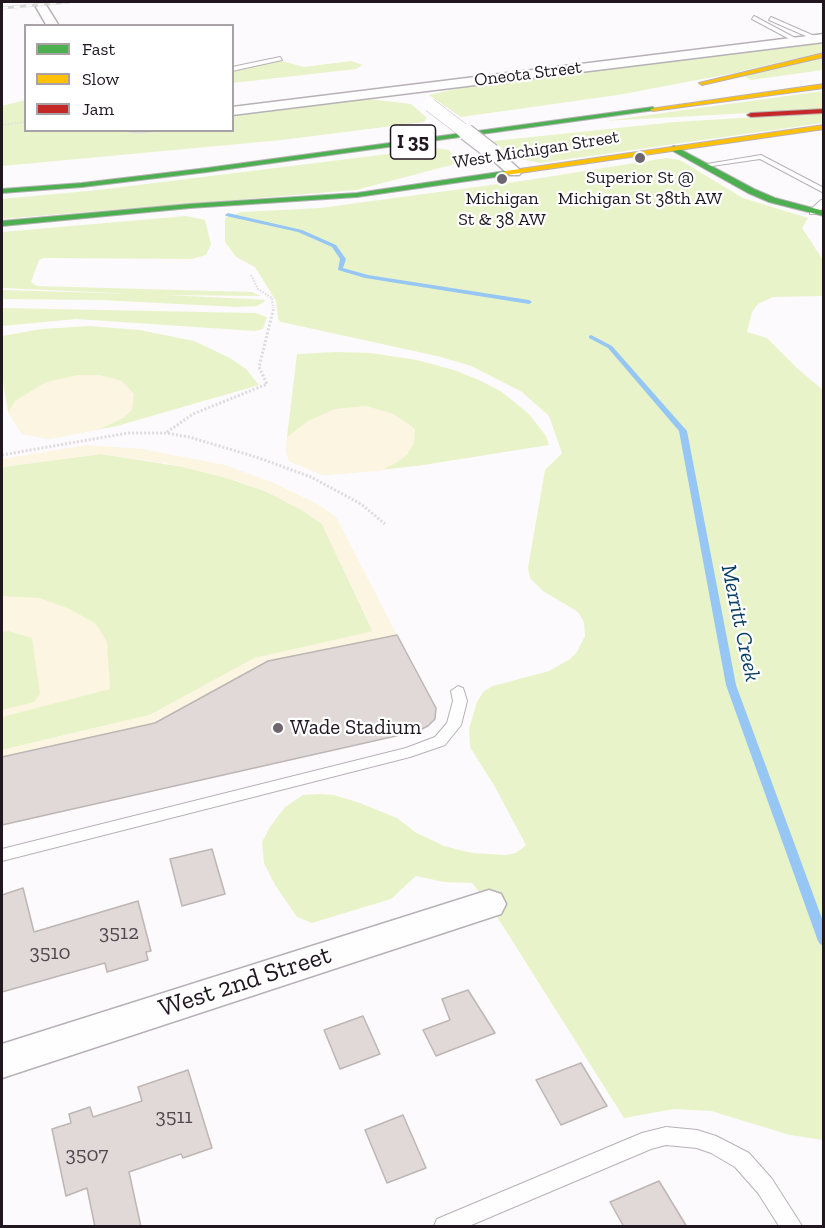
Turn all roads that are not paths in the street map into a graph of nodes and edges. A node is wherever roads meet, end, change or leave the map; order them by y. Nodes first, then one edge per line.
1 (41, 4) edge
2 (754, 18) dead end
3 (771, 18) dead end
4 (52, 24) edge
5 (820, 38) edge
6 (797, 41) junction
7 (824, 55) edge
8 (280, 59) dead end
9 (234, 69) edge
10 (824, 75) edge
11 (824, 86) edge
12 (684, 87) dead end
13 (407, 89) junction
14 (614, 100) dead end
15 (567, 109) junction
16 (234, 111) edge
17 (824, 111) edge
18 (740, 116) dead end
19 (674, 120) dead end
20 (824, 127) edge
21 (674, 148) junction
22 (253, 149) dead end
23 (316, 155) junction
24 (705, 165) junction
25 (514, 172) junction
26 (2, 191) edge
27 (824, 191) edge
28 (820, 209) edge
29 (2, 224) edge
30 (458, 690) dead end
31 (2, 855) edge
32 (489, 904) dead end
33 (2, 1061) edge
34 (445, 1227) edge
35 (791, 1227) edge

1 - 4 street
2 - 6 lane
3 - 5 lane
5 - 6 street, Oneota Street
6 - 13 street, Oneota Street
7 - 12 main road
8 - 9 lane
10 - 15 main road, I 35
11 - 23 main road, I 35
13 - 16 street, Oneota Street
13 - 25 street, bridge
14 - 15 main road
15 - 22 main road, I 35
17 - 18 main road
19 - 23 main road
20 - 21 main road, West Michigan Street
21 - 24 main road
21 - 25 main road, West Michigan Street
23 - 26 main road, I 35
24 - 27 lane
24 - 28 main road
25 - 29 main road, West Michigan Street
30 - 31 lane
32 - 33 street, West 2nd Street
34 - 35 lane

